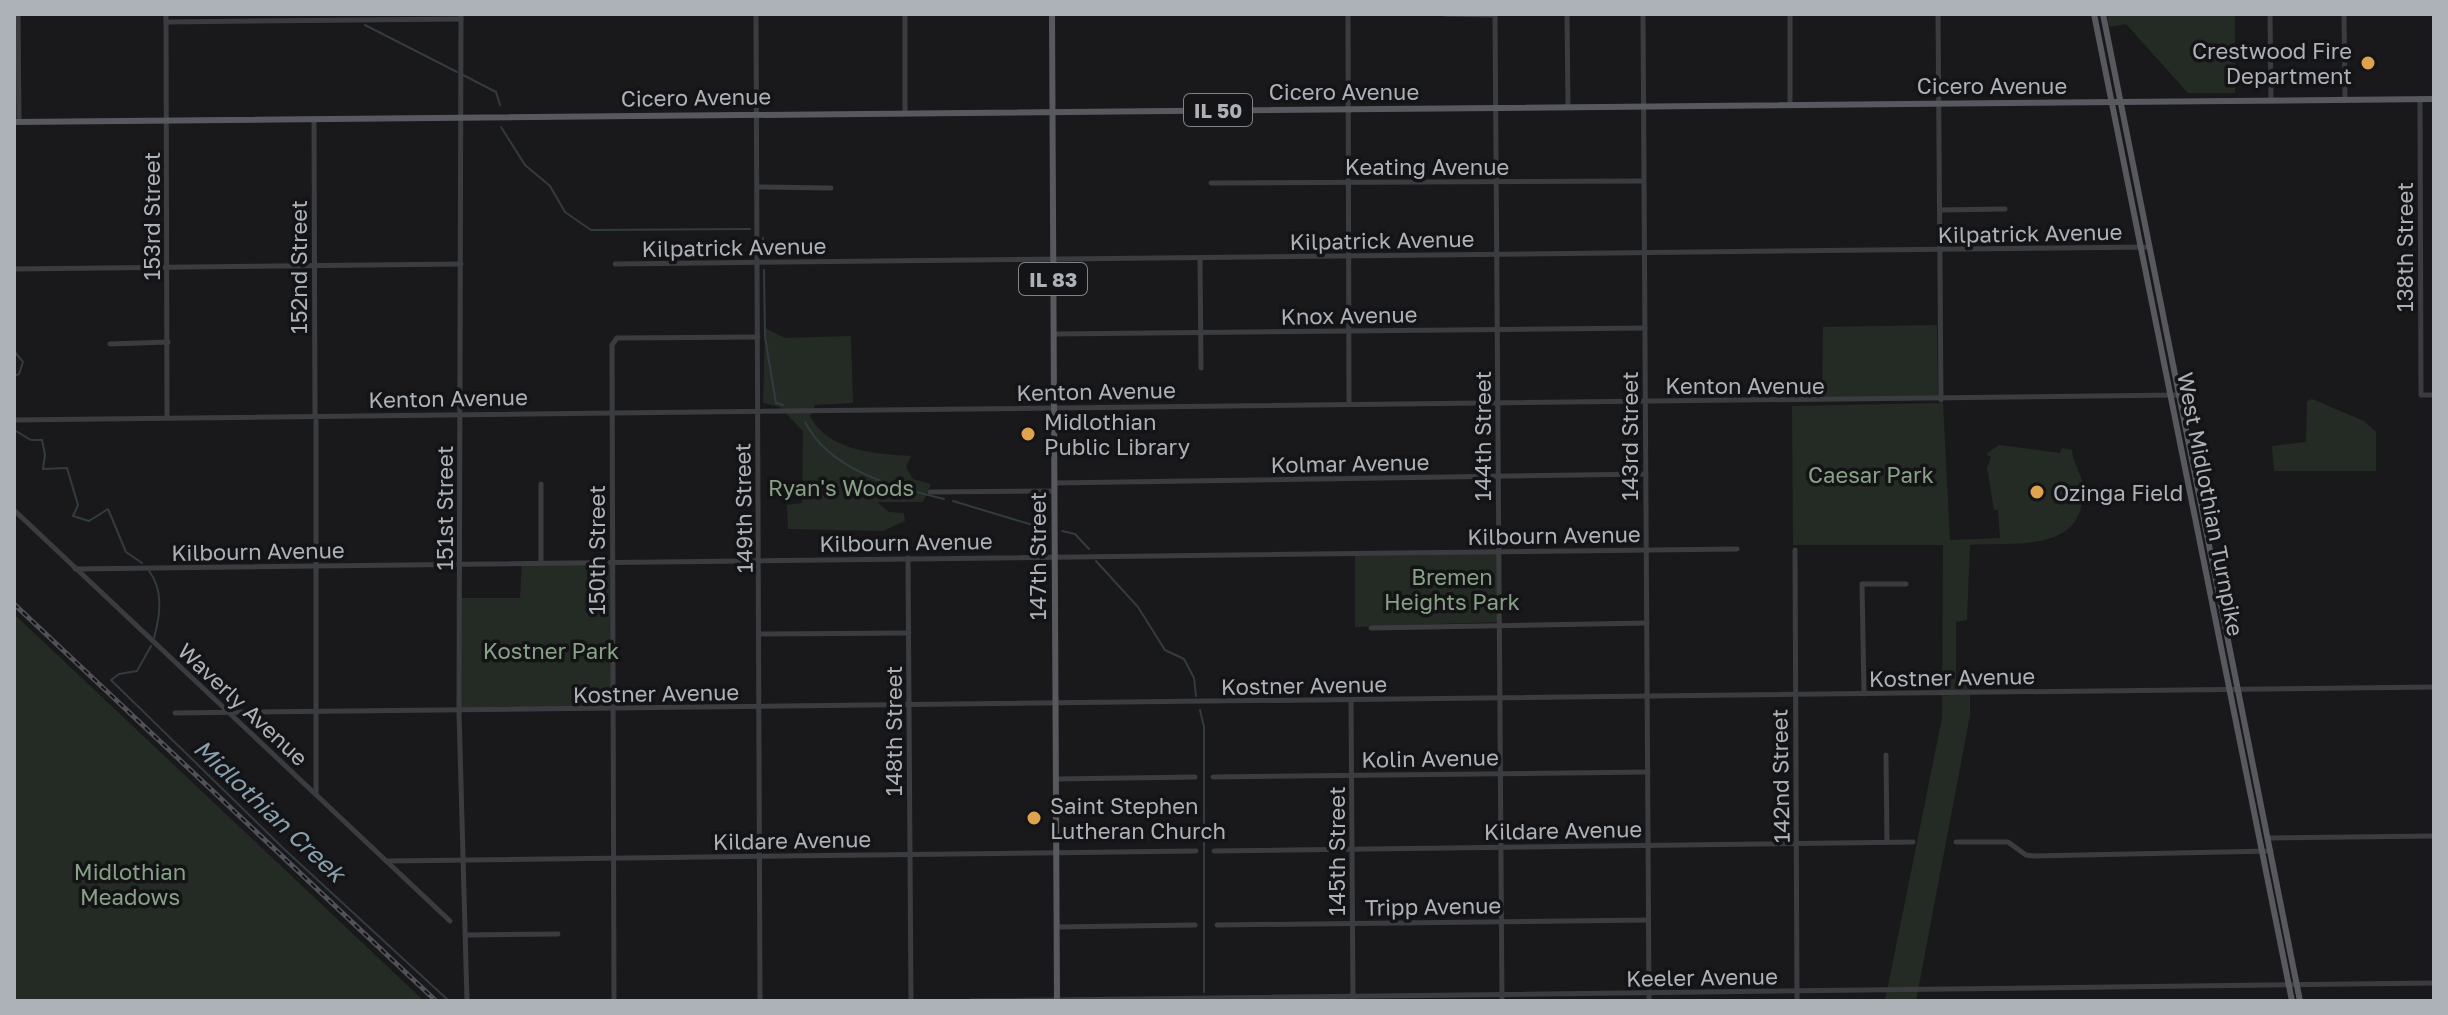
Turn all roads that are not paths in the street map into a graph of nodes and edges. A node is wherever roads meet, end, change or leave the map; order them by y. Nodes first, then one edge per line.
1 (18, 14) edge
2 (166, 14) edge
3 (756, 14) edge
4 (905, 14) edge
5 (1052, 14) edge
6 (1348, 14) edge
7 (1495, 14) edge
8 (1567, 14) edge
9 (1643, 14) edge
10 (1790, 14) edge
11 (1938, 14) edge
12 (2094, 14) edge
13 (2103, 14) edge
14 (2270, 14) edge
15 (2344, 14) edge
16 (1445, 15) edge
17 (461, 16) edge
18 (166, 22) junction
19 (2420, 99) junction
20 (2434, 99) edge
21 (2345, 100) junction
22 (2271, 101) junction
23 (2112, 102) junction
24 (2121, 102) junction
25 (1939, 103) junction
26 (1790, 105) junction
27 (1643, 106) junction
28 (1568, 107) junction
29 (1496, 108) junction
30 (1348, 109) junction
31 (1052, 111) junction
32 (905, 113) junction
33 (757, 114) junction
34 (461, 117) junction
35 (314, 119) junction
36 (166, 120) junction
37 (16, 122) edge
38 (1643, 181) junction
39 (1348, 182) junction
40 (1496, 182) junction
41 (1211, 183) dead end
42 (758, 187) junction
43 (831, 188) dead end
44 (2005, 209) dead end
45 (1940, 210) junction
46 (2150, 247) junction
47 (2141, 248) junction
48 (1940, 250) junction
49 (1644, 253) junction
50 (1496, 255) junction
51 (1349, 257) junction
52 (1200, 258) junction
53 (1053, 259) junction
54 (758, 263) junction
55 (461, 264) junction
56 (615, 264) dead end
57 (314, 266) junction
58 (167, 267) junction
59 (14, 269) edge
60 (1645, 328) junction
61 (1497, 329) junction
62 (1349, 331) junction
63 (1201, 332) junction
64 (1054, 334) junction
65 (758, 337) junction
66 (168, 342) junction
67 (110, 344) dead end
68 (1201, 368) dead end
69 (2179, 395) junction
70 (2434, 395) edge
71 (2171, 396) junction
72 (1941, 400) junction
73 (1645, 401) junction
74 (1497, 403) junction
75 (1349, 404) junction
76 (1054, 408) junction
77 (758, 411) junction
78 (612, 412) junction
79 (460, 414) junction
80 (167, 417) junction
81 (316, 418) junction
82 (14, 420) edge
83 (1646, 474) junction
84 (1498, 476) junction
85 (541, 484) dead end
86 (1054, 487) junction
87 (930, 492) dead end
88 (14, 510) edge
89 (1737, 549) dead end
90 (1646, 550) junction
91 (1795, 550) dead end
92 (1499, 552) junction
93 (1055, 555) junction
94 (908, 558) junction
95 (760, 560) junction
96 (612, 562) junction
97 (541, 563) junction
98 (460, 564) junction
99 (316, 566) junction
100 (75, 569) junction
101 (1906, 584) dead end
102 (1647, 623) junction
103 (1499, 626) junction
104 (1371, 628) dead end
105 (909, 633) junction
106 (760, 634) junction
107 (2434, 687) edge
108 (2230, 691) junction
109 (2239, 691) junction
110 (1864, 694) junction
111 (1795, 695) junction
112 (1647, 696) junction
113 (1499, 698) junction
114 (1351, 700) junction
115 (1055, 704) junction
116 (909, 706) junction
117 (760, 708) junction
118 (612, 710) junction
119 (459, 712) junction
120 (175, 713) dead end
121 (317, 713) junction
122 (232, 714) junction
123 (1886, 755) dead end
124 (1648, 772) junction
125 (1500, 773) junction
126 (1352, 775) junction
127 (1195, 777) dead end
128 (1213, 777) dead end
129 (1056, 779) junction
130 (316, 793) junction
131 (2434, 836) edge
132 (2259, 838) junction
133 (2268, 838) junction
134 (1887, 842) junction
135 (1913, 842) dead end
136 (1956, 842) dead end
137 (1796, 843) junction
138 (1648, 845) junction
139 (1501, 847) junction
140 (1352, 849) junction
141 (1196, 851) dead end
142 (1214, 851) dead end
143 (2271, 851) junction
144 (1056, 852) junction
145 (2262, 852) junction
146 (909, 854) junction
147 (760, 856) junction
148 (613, 858) junction
149 (388, 861) junction
150 (466, 861) junction
151 (1649, 920) junction
152 (450, 921) dead end
153 (1501, 921) junction
154 (1352, 923) junction
155 (1195, 925) dead end
156 (1217, 925) dead end
157 (1056, 927) junction
158 (558, 934) dead end
159 (466, 935) junction
160 (2434, 983) edge
161 (2289, 985) junction
162 (2297, 985) junction
163 (1797, 992) junction
164 (1649, 993) junction
165 (1502, 998) edge
166 (1353, 999) edge
167 (1057, 1000) edge
168 (467, 1001) edge
169 (614, 1001) edge
170 (760, 1001) edge
171 (911, 1001) edge
172 (971, 1001) edge
173 (1649, 1001) edge
174 (1797, 1001) edge
175 (2292, 1001) edge
176 (2300, 1001) edge

1 - 37 street
2 - 18 street, 153rd Street
3 - 33 street, 149th Street
4 - 32 street
5 - 31 main road, 147th Street
6 - 30 street
7 - 16 street
7 - 29 street, 144th Street
8 - 28 street
9 - 27 street, 143rd Street
10 - 26 street
11 - 25 street
12 - 23 main road, West Midlothian Turnpike
13 - 24 main road, West Midlothian Turnpike
14 - 22 street
15 - 21 street
17 - 18 street
17 - 34 street, 151st Street
18 - 36 street, 153rd Street
19 - 20 main road, Cicero Avenue / IL 50
19 - 21 main road, Cicero Avenue / IL 50
19 - 70 street, 138th Street
21 - 22 main road, Cicero Avenue / IL 50
22 - 24 main road, Cicero Avenue / IL 50
23 - 24 main road, Cicero Avenue / IL 50
23 - 25 main road, Cicero Avenue / IL 50
23 - 47 main road, West Midlothian Turnpike
24 - 46 main road, West Midlothian Turnpike
25 - 26 main road, Cicero Avenue / IL 50
25 - 45 street
26 - 27 main road, Cicero Avenue / IL 50
27 - 28 main road, Cicero Avenue / IL 50
27 - 38 street, 143rd Street
28 - 29 main road, Cicero Avenue / IL 50
29 - 30 main road, Cicero Avenue / IL 50
29 - 40 street, 144th Street
30 - 31 main road, Cicero Avenue / IL 50
30 - 39 street
31 - 32 main road, Cicero Avenue / IL 50
31 - 53 main road, 147th Street / IL 83
32 - 33 main road, Cicero Avenue / IL 50
33 - 34 main road, Cicero Avenue / IL 50
33 - 42 street, 149th Street
34 - 35 main road, Cicero Avenue / IL 50
34 - 55 street, 151st Street
35 - 36 main road, Cicero Avenue / IL 50
35 - 57 street, 152nd Street
36 - 37 main road, Cicero Avenue / IL 50
36 - 58 street, 153rd Street
38 - 40 street, Keating Avenue
38 - 49 street, 143rd Street
39 - 40 street, Keating Avenue
39 - 41 street, Keating Avenue
39 - 51 street
40 - 50 street, 144th Street
42 - 43 street
42 - 54 street, 149th Street
44 - 45 street
45 - 48 street
46 - 47 street, Kilpatrick Avenue
46 - 69 main road, West Midlothian Turnpike
47 - 48 street, Kilpatrick Avenue
47 - 71 main road, West Midlothian Turnpike
48 - 49 street, Kilpatrick Avenue
48 - 72 street
49 - 50 street, Kilpatrick Avenue
49 - 60 street, 143rd Street
50 - 51 street, Kilpatrick Avenue
50 - 61 street, 144th Street
51 - 52 street, Kilpatrick Avenue
51 - 62 street
52 - 53 street, Kilpatrick Avenue
52 - 63 street
53 - 54 street, Kilpatrick Avenue
53 - 64 main road, 147th Street / IL 83
54 - 56 street, Kilpatrick Avenue
54 - 65 street, 149th Street
55 - 57 street
55 - 79 street, 151st Street
57 - 58 street
57 - 81 street, 152nd Street
58 - 59 street
58 - 66 street, 153rd Street
60 - 61 street, Knox Avenue
60 - 73 street, 143rd Street
61 - 62 street, Knox Avenue
61 - 74 street, 144th Street
62 - 63 street, Knox Avenue
62 - 75 street
63 - 64 street, Knox Avenue
63 - 68 street
64 - 76 main road, 147th Street / IL 83
65 - 77 street, 149th Street
65 - 78 street, 150th Street
66 - 67 street
66 - 80 street, 153rd Street
69 - 71 street, Kenton Avenue
69 - 109 main road, West Midlothian Turnpike
71 - 72 street, Kenton Avenue
71 - 108 main road, West Midlothian Turnpike
72 - 73 street, Kenton Avenue
73 - 74 street, Kenton Avenue
73 - 83 street, 143rd Street
74 - 75 street, Kenton Avenue
74 - 84 street, 144th Street
75 - 76 street, Kenton Avenue
76 - 77 street, Kenton Avenue
76 - 86 main road, 147th Street / IL 83
77 - 78 street, Kenton Avenue
77 - 95 street, 149th Street
78 - 79 street, Kenton Avenue
78 - 96 street, 150th Street
79 - 81 street, Kenton Avenue
79 - 98 street, 151st Street
80 - 81 street, Kenton Avenue
80 - 82 street, Kenton Avenue
81 - 99 street, 152nd Street
83 - 84 street, Kolmar Avenue
83 - 90 street, 143rd Street
84 - 86 street, Kolmar Avenue
84 - 92 street, 144th Street
85 - 97 street
86 - 87 street, Kolmar Avenue
86 - 93 main road, 147th Street / IL 83
88 - 100 street, Waverly Avenue
89 - 90 street, Kilbourn Avenue
90 - 92 street, Kilbourn Avenue
90 - 102 street, 143rd Street
91 - 111 street, 142nd Street
92 - 93 street, Kilbourn Avenue
92 - 103 street, 144th Street
93 - 94 street, Kilbourn Avenue
93 - 115 main road, 147th Street / IL 83
94 - 95 street, Kilbourn Avenue
94 - 105 street, 148th Street
95 - 96 street, Kilbourn Avenue
95 - 106 street, 149th Street
96 - 97 street, Kilbourn Avenue
96 - 118 street, 150th Street
97 - 98 street, Kilbourn Avenue
98 - 99 street, Kilbourn Avenue
98 - 119 street, 151st Street
99 - 100 street, Kilbourn Avenue
99 - 121 street, 152nd Street
100 - 122 street, Waverly Avenue
101 - 110 street
102 - 103 street
102 - 112 street, 143rd Street
103 - 104 street
103 - 113 street, 144th Street
105 - 106 street
105 - 116 street, 148th Street
106 - 117 street, 149th Street
107 - 109 street, Kostner Avenue
108 - 109 street, Kostner Avenue
108 - 110 street, Kostner Avenue
108 - 132 main road, West Midlothian Turnpike
109 - 133 main road, West Midlothian Turnpike
110 - 111 street, Kostner Avenue
111 - 112 street, Kostner Avenue
111 - 137 street, 142nd Street
112 - 113 street, Kostner Avenue
112 - 124 street, 143rd Street
113 - 114 street, Kostner Avenue
113 - 125 street, 144th Street
114 - 115 street, Kostner Avenue
114 - 126 street, 145th Street
115 - 116 street, Kostner Avenue
115 - 129 main road, 147th Street / IL 83
116 - 117 street, Kostner Avenue
116 - 146 street, 148th Street
117 - 118 street, Kostner Avenue
117 - 147 street, 149th Street
118 - 119 street, Kostner Avenue
118 - 148 street, 150th Street
119 - 121 street, Kostner Avenue
119 - 150 street, 151st Street
120 - 122 street, Kostner Avenue
121 - 122 street, Kostner Avenue
121 - 130 street, 152nd Street
122 - 130 street, Waverly Avenue
123 - 134 street
124 - 125 street, Kolin Avenue
124 - 138 street, 143rd Street
125 - 126 street, Kolin Avenue
125 - 139 street, 144th Street
126 - 128 street, Kolin Avenue
126 - 140 street, 145th Street
127 - 129 street
129 - 144 main road, 147th Street / IL 83
130 - 149 street, Waverly Avenue
131 - 133 street
132 - 133 street
132 - 145 main road, West Midlothian Turnpike
133 - 143 main road, West Midlothian Turnpike
134 - 135 street, Kildare Avenue
134 - 137 street, Kildare Avenue
136 - 145 street
137 - 138 street, Kildare Avenue
137 - 163 street, 142nd Street
138 - 139 street, Kildare Avenue
138 - 151 street, 143rd Street
139 - 140 street, Kildare Avenue
139 - 153 street, 144th Street
140 - 142 street, Kildare Avenue
140 - 154 street, 145th Street
141 - 144 street, Kildare Avenue
143 - 145 street
143 - 162 main road, West Midlothian Turnpike
144 - 146 street, Kildare Avenue
144 - 157 main road, 147th Street / IL 83
145 - 161 main road, West Midlothian Turnpike
146 - 147 street, Kildare Avenue
146 - 171 street, 148th Street
147 - 148 street, Kildare Avenue
147 - 170 street, 149th Street
148 - 150 street, Kildare Avenue
148 - 169 street, 150th Street
149 - 150 street, Kildare Avenue
149 - 152 street, Waverly Avenue
150 - 159 street, 151st Street
151 - 153 street, Tripp Avenue
151 - 164 street, 143rd Street
153 - 154 street, Tripp Avenue
153 - 165 street, 144th Street
154 - 156 street, Tripp Avenue
154 - 166 street, 145th Street
155 - 157 street
157 - 167 main road, 147th Street / IL 83
158 - 159 street
159 - 168 street, 151st Street
160 - 162 street, Keeler Avenue
161 - 162 street, Keeler Avenue
161 - 163 street, Keeler Avenue
161 - 175 main road, West Midlothian Turnpike
162 - 176 main road, West Midlothian Turnpike
163 - 164 street, Keeler Avenue
163 - 174 street, 142nd Street
164 - 165 street, Keeler Avenue
164 - 173 street, 143rd Street
165 - 166 street, Keeler Avenue
166 - 167 street, Keeler Avenue
167 - 172 street, Keeler Avenue

